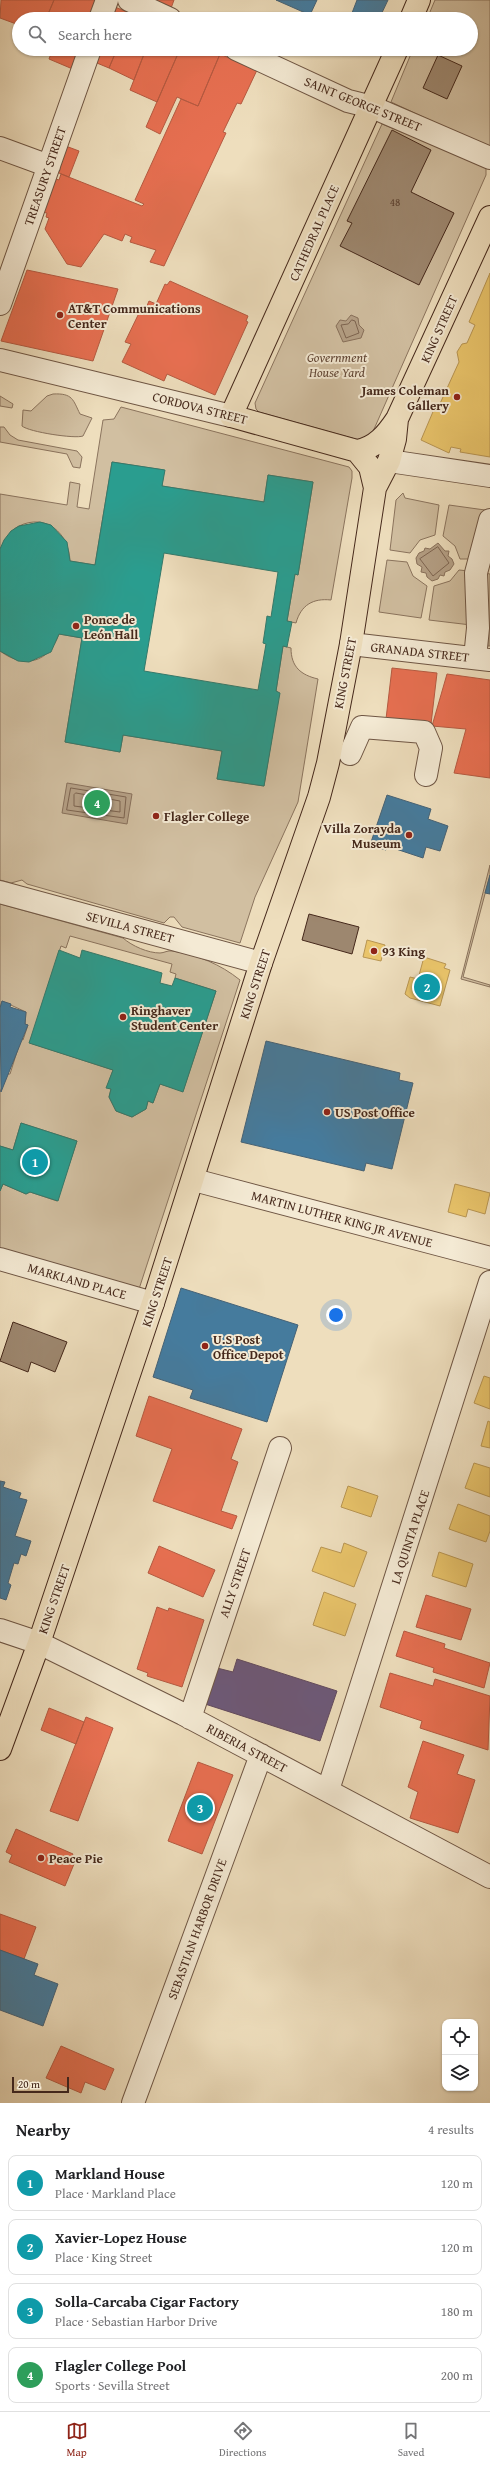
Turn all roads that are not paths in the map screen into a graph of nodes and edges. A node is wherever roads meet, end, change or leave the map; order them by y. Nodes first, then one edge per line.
1 (107, 0) edge
2 (129, 0) edge
3 (419, 0) edge
4 (103, 12) edge
5 (155, 12) edge
6 (414, 12) edge
7 (88, 56) edge
8 (251, 56) edge
9 (394, 56) edge
10 (372, 107) junction
11 (0, 148) edge
12 (490, 158) edge
13 (49, 166) junction
14 (490, 217) edge
15 (0, 304) edge
16 (0, 360) edge
17 (231, 416) junction
18 (397, 419) junction
19 (357, 451) junction
20 (389, 461) junction
21 (490, 476) edge
22 (375, 488) junction
23 (490, 520) edge
24 (351, 644) junction
25 (482, 659) edge
26 (350, 754) dead end
27 (426, 775) dead end
28 (0, 892) edge
29 (261, 963) junction
30 (194, 1180) junction
31 (490, 1258) edge
32 (0, 1259) edge
33 (490, 1282) edge
34 (153, 1303) junction
35 (280, 1448) dead end
36 (0, 1630) edge
37 (39, 1643) junction
38 (190, 1718) junction
39 (0, 1749) edge
40 (261, 1755) junction
41 (328, 1790) junction
42 (490, 1876) edge
43 (133, 2103) edge

1 - 4 street
2 - 5 street
3 - 6 main road
7 - 13 street, TREASURY STREET
8 - 10 street, SAINT GEORGE STREET
9 - 10 main road, CATHEDRAL PLACE
10 - 12 street, SAINT GEORGE STREET
10 - 17 main road, CATHEDRAL PLACE
11 - 13 street
13 - 15 street, TREASURY STREET
14 - 18 main road, KING STREET
16 - 17 street, CORDOVA STREET
17 - 19 main road, CORDOVA STREET
18 - 19 main road
18 - 20 main road, KING STREET
19 - 22 main road
20 - 21 street
20 - 22 main road, KING STREET
22 - 24 main road, KING STREET
23 - 25 street
24 - 25 street, GRANADA STREET
24 - 29 main road, KING STREET
26 - 27 street
28 - 29 street, SEVILLA STREET
29 - 30 main road, KING STREET
30 - 31 street, MARTIN LUTHER KING JR AVENUE
30 - 34 main road, KING STREET
32 - 34 street, MARKLAND PLACE
33 - 41 street, LA QUINTA PLACE
34 - 37 main road, KING STREET
35 - 38 street, ALLY STREET
36 - 37 street, RIBERIA STREET
37 - 38 street, RIBERIA STREET
37 - 39 main road, KING STREET
38 - 40 street, RIBERIA STREET
40 - 41 street, RIBERIA STREET
40 - 43 street, SEBASTIAN HARBOR DRIVE
41 - 42 street, RIBERIA STREET

